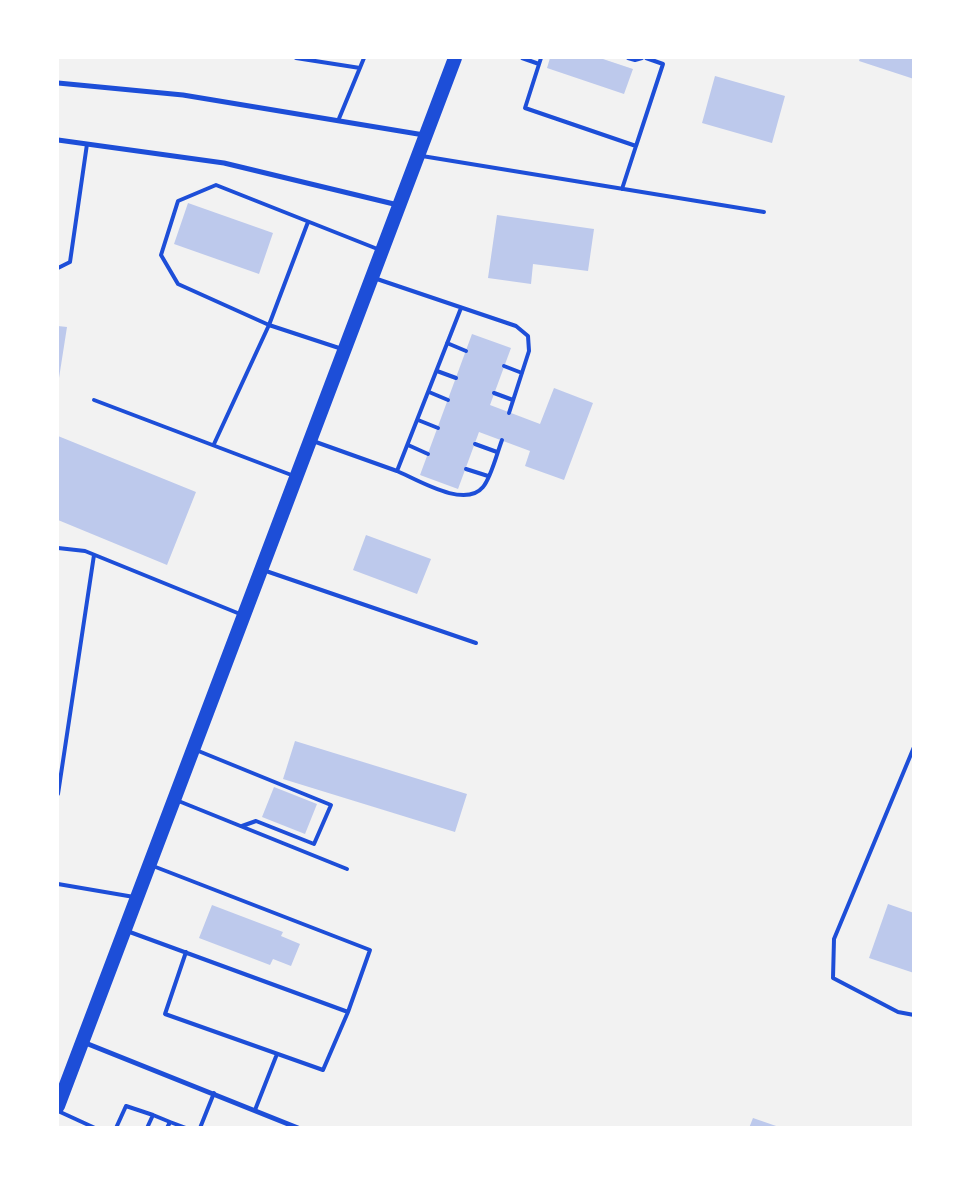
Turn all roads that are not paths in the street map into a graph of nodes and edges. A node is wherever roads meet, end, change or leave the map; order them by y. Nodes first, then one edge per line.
1 (296, 58) edge
2 (364, 58) edge
3 (455, 58) edge
4 (522, 58) edge
5 (541, 58) edge
6 (628, 58) edge
7 (642, 58) edge
8 (646, 58) edge
9 (539, 64) junction
10 (360, 68) junction
11 (58, 82) edge
12 (338, 121) junction
13 (425, 136) junction
14 (58, 140) edge
15 (87, 144) junction
16 (636, 146) junction
17 (417, 155) junction
18 (622, 189) junction
19 (398, 205) junction
20 (764, 212) dead end
21 (308, 222) junction
22 (381, 251) junction
23 (58, 268) edge
24 (371, 277) junction
25 (462, 308) junction
26 (269, 325) junction
27 (447, 344) junction
28 (344, 350) junction
29 (466, 351) dead end
30 (504, 366) dead end
31 (437, 371) junction
32 (522, 374) junction
33 (456, 378) dead end
34 (429, 392) junction
35 (494, 393) dead end
36 (94, 400) dead end
37 (448, 400) dead end
38 (514, 400) junction
39 (509, 412) dead end
40 (418, 420) junction
41 (438, 428) dead end
42 (310, 440) junction
43 (502, 440) dead end
44 (214, 444) junction
45 (475, 444) dead end
46 (408, 445) junction
47 (497, 452) junction
48 (428, 454) dead end
49 (466, 469) dead end
50 (397, 471) junction
51 (296, 476) junction
52 (488, 476) junction
53 (58, 548) edge
54 (94, 555) junction
55 (261, 569) junction
56 (243, 616) junction
57 (476, 643) dead end
58 (914, 747) edge
59 (193, 749) junction
60 (58, 794) edge
61 (174, 799) junction
62 (242, 826) junction
63 (149, 864) junction
64 (347, 869) dead end
65 (58, 884) edge
66 (136, 897) junction
67 (124, 930) junction
68 (186, 952) junction
69 (348, 1012) junction
70 (914, 1015) edge
71 (82, 1042) junction
72 (277, 1054) junction
73 (214, 1093) junction
74 (58, 1106) edge
75 (58, 1110) edge
76 (255, 1110) junction
77 (153, 1115) junction
78 (170, 1122) junction
79 (95, 1128) edge
80 (116, 1128) edge
81 (147, 1128) edge
82 (167, 1128) edge
83 (186, 1128) edge
84 (200, 1128) edge
85 (298, 1128) edge

1 - 10 lane
2 - 10 lane
3 - 13 highway
4 - 9 lane
5 - 9 lane
6 - 7 lane
8 - 16 lane
9 - 16 lane
10 - 12 lane
11 - 12 street
12 - 13 street
13 - 17 highway
14 - 15 street
15 - 19 street
15 - 23 lane
16 - 18 lane
17 - 18 lane
17 - 19 highway
18 - 20 lane
19 - 22 highway
21 - 22 lane
21 - 26 lane
21 - 26 lane
22 - 24 highway
24 - 25 lane
24 - 28 highway
25 - 27 lane
25 - 32 lane
26 - 28 lane
26 - 44 lane
27 - 29 lane
27 - 31 lane
28 - 42 highway
30 - 32 lane
31 - 33 lane
31 - 34 lane
32 - 38 lane
34 - 37 lane
34 - 40 lane
35 - 38 lane
36 - 44 lane
38 - 39 lane
40 - 41 lane
40 - 46 lane
42 - 50 lane
42 - 51 highway
43 - 47 lane
44 - 51 lane
45 - 47 lane
46 - 48 lane
46 - 50 lane
47 - 52 lane
49 - 52 lane
50 - 52 lane
51 - 55 highway
53 - 54 lane
54 - 56 lane
54 - 60 lane
55 - 56 highway
55 - 57 lane
56 - 59 highway
58 - 70 lane
59 - 61 highway
59 - 62 lane
61 - 62 lane
61 - 63 highway
62 - 64 lane
63 - 66 highway
63 - 69 lane
65 - 66 lane
66 - 67 highway
67 - 68 lane
67 - 71 highway
68 - 69 lane
68 - 72 lane
69 - 72 lane
71 - 73 street
71 - 74 highway
72 - 76 lane
73 - 76 street
73 - 84 lane
75 - 79 lane
76 - 85 street
77 - 78 lane
77 - 80 lane
77 - 81 lane
78 - 82 lane
78 - 83 lane

